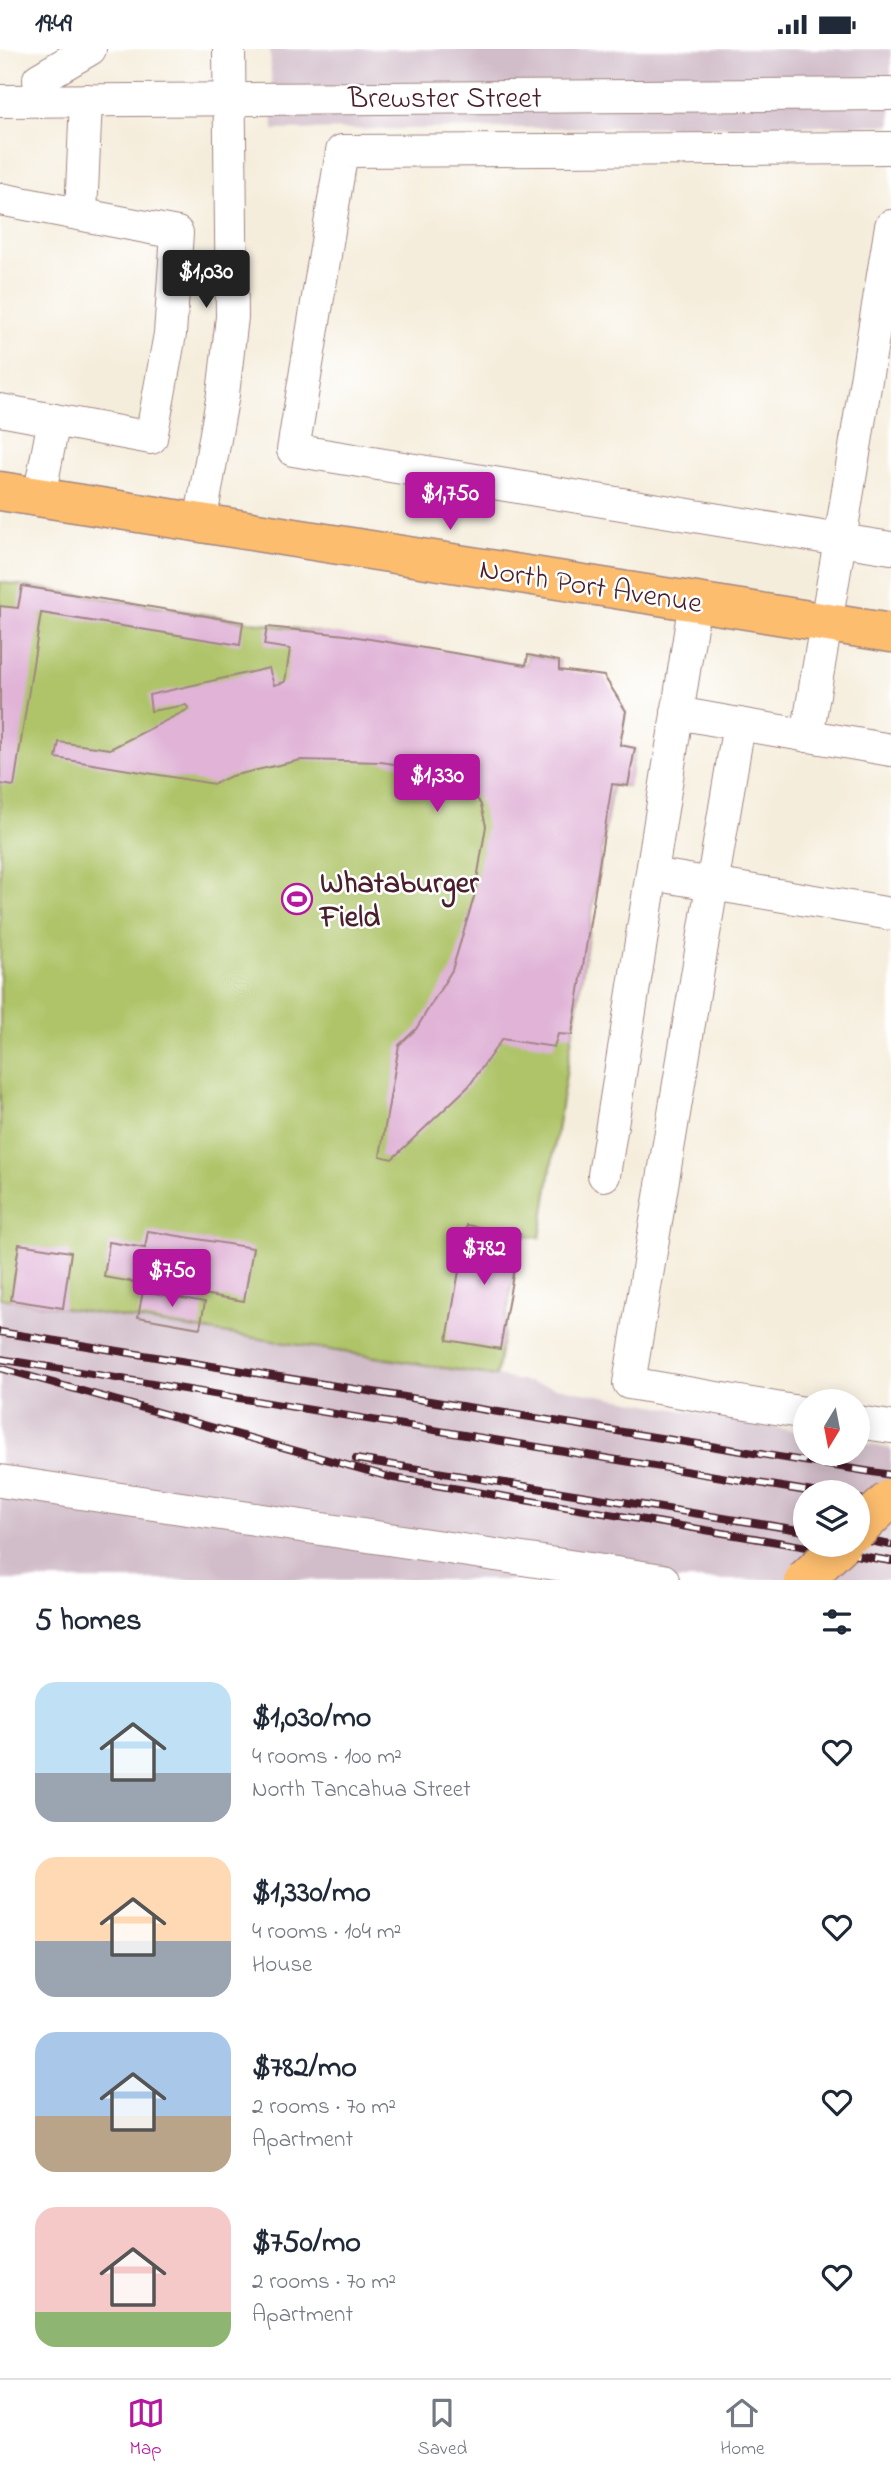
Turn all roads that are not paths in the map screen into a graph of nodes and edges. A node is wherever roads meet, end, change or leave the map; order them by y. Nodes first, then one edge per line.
1 (90, 49) edge
2 (229, 49) edge
3 (891, 94) edge
4 (229, 98) junction
5 (86, 100) junction
6 (0, 101) edge
7 (41, 101) junction
8 (891, 148) edge
9 (0, 199) edge
10 (80, 214) junction
11 (891, 226) edge
12 (0, 410) edge
13 (54, 420) junction
14 (0, 491) edge
15 (39, 497) junction
16 (200, 523) junction
17 (839, 540) junction
18 (891, 548) edge
19 (695, 601) junction
20 (826, 622) junction
21 (891, 633) edge
22 (677, 713) junction
23 (739, 724) junction
24 (807, 736) junction
25 (891, 750) edge
26 (652, 874) junction
27 (712, 883) junction
28 (891, 913) edge
29 (604, 1175) dead end
30 (793, 1411) edge
31 (870, 1424) edge
32 (891, 1427) edge
33 (0, 1481) edge
34 (891, 1499) edge
35 (870, 1519) edge
36 (828, 1557) edge
37 (663, 1580) edge
38 (804, 1580) edge

1 - 7 street
2 - 4 street
3 - 4 street, Brewster Street
4 - 5 street, Brewster Street
4 - 16 street
5 - 7 street, Brewster Street
5 - 10 street
6 - 7 street, Brewster Street
8 - 17 street
9 - 10 street
10 - 13 street
11 - 17 street
12 - 13 street
13 - 15 street
14 - 15 main road, North Port Avenue
15 - 16 main road, North Port Avenue
16 - 19 main road, North Port Avenue
17 - 18 street
17 - 20 street
19 - 20 main road, North Port Avenue
19 - 22 street
20 - 21 main road, North Port Avenue
20 - 24 street
22 - 23 street
22 - 26 street
23 - 24 street
23 - 27 street
24 - 25 street
26 - 27 street
26 - 29 street
27 - 28 street
27 - 30 street
31 - 32 street
33 - 37 street
34 - 35 main road, bridge
36 - 38 main road, bridge

